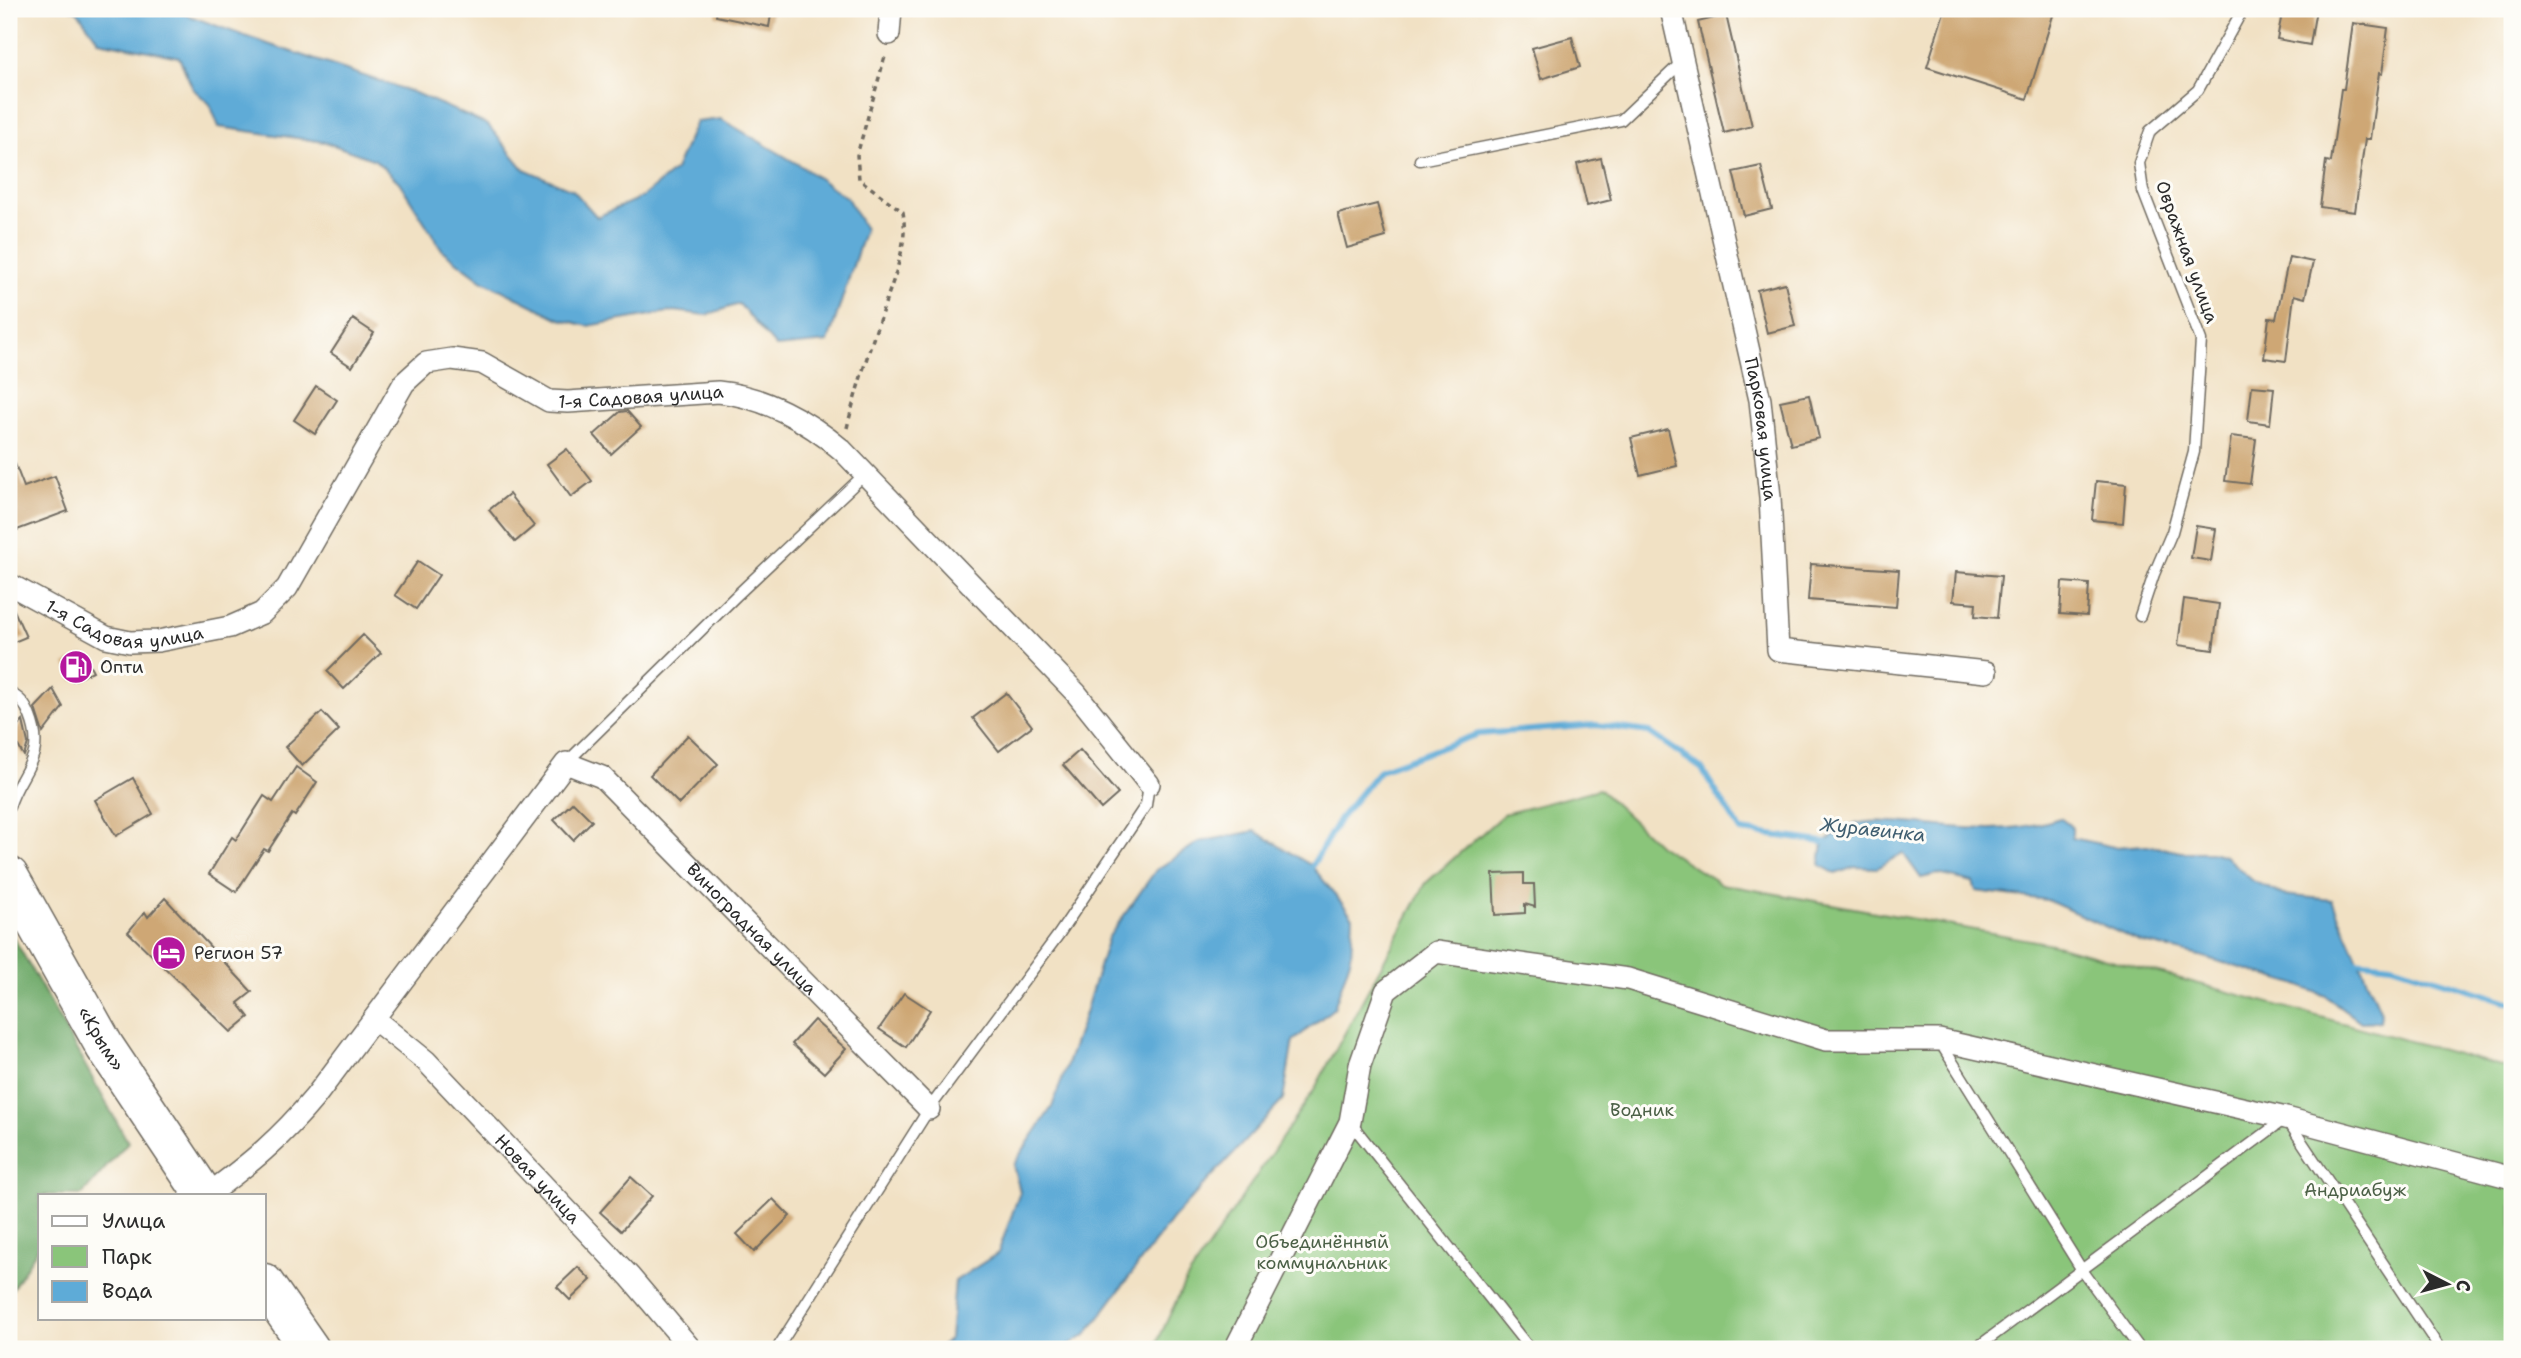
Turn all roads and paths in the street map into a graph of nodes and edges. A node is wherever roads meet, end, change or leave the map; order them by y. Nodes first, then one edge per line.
1 (891, 9) edge
2 (1671, 9) edge
3 (2243, 9) edge
4 (890, 34) joint
5 (1683, 61) junction
6 (1420, 160) dead end
7 (842, 450) junction
8 (865, 474) junction
9 (9, 584) edge
10 (2140, 616) dead end
11 (1986, 672) dead end
12 (9, 693) edge
13 (566, 763) junction
14 (1149, 784) joint
15 (9, 807) edge
16 (9, 876) edge
17 (9, 906) edge
18 (374, 1019) junction
19 (1939, 1040) junction
20 (105, 1047) junction
21 (929, 1109) junction
22 (2286, 1118) junction
23 (1350, 1122) junction
24 (2512, 1178) edge
25 (204, 1194) edge
26 (206, 1194) edge
27 (2082, 1270) junction
28 (266, 1286) edge
29 (310, 1349) edge
30 (691, 1349) edge
31 (777, 1349) edge
32 (1235, 1349) edge
33 (1530, 1349) edge
34 (1975, 1349) edge
35 (2140, 1349) edge
36 (2440, 1349) edge

1 - 4 street
2 - 5 street, Парковая улица
3 - 10 lane, Овражная улица
4 - 7 path
5 - 6 lane
5 - 11 street, Парковая улица
7 - 8 street, 1-я Садовая улица
7 - 9 street, 1-я Садовая улица
8 - 13 lane
8 - 14 street, 1-я Садовая улица
12 - 15 lane
13 - 18 street
13 - 21 street, Виноградная улица
14 - 21 lane
16 - 20 highway, «Крым»
17 - 20 highway
18 - 26 street
18 - 30 street, Новая улица
19 - 22 street
19 - 23 street
19 - 27 lane
20 - 25 highway, «Крым»
21 - 31 lane
22 - 24 street
22 - 27 lane
22 - 36 lane
23 - 32 street
23 - 33 lane
27 - 34 lane
27 - 35 lane
28 - 29 highway

